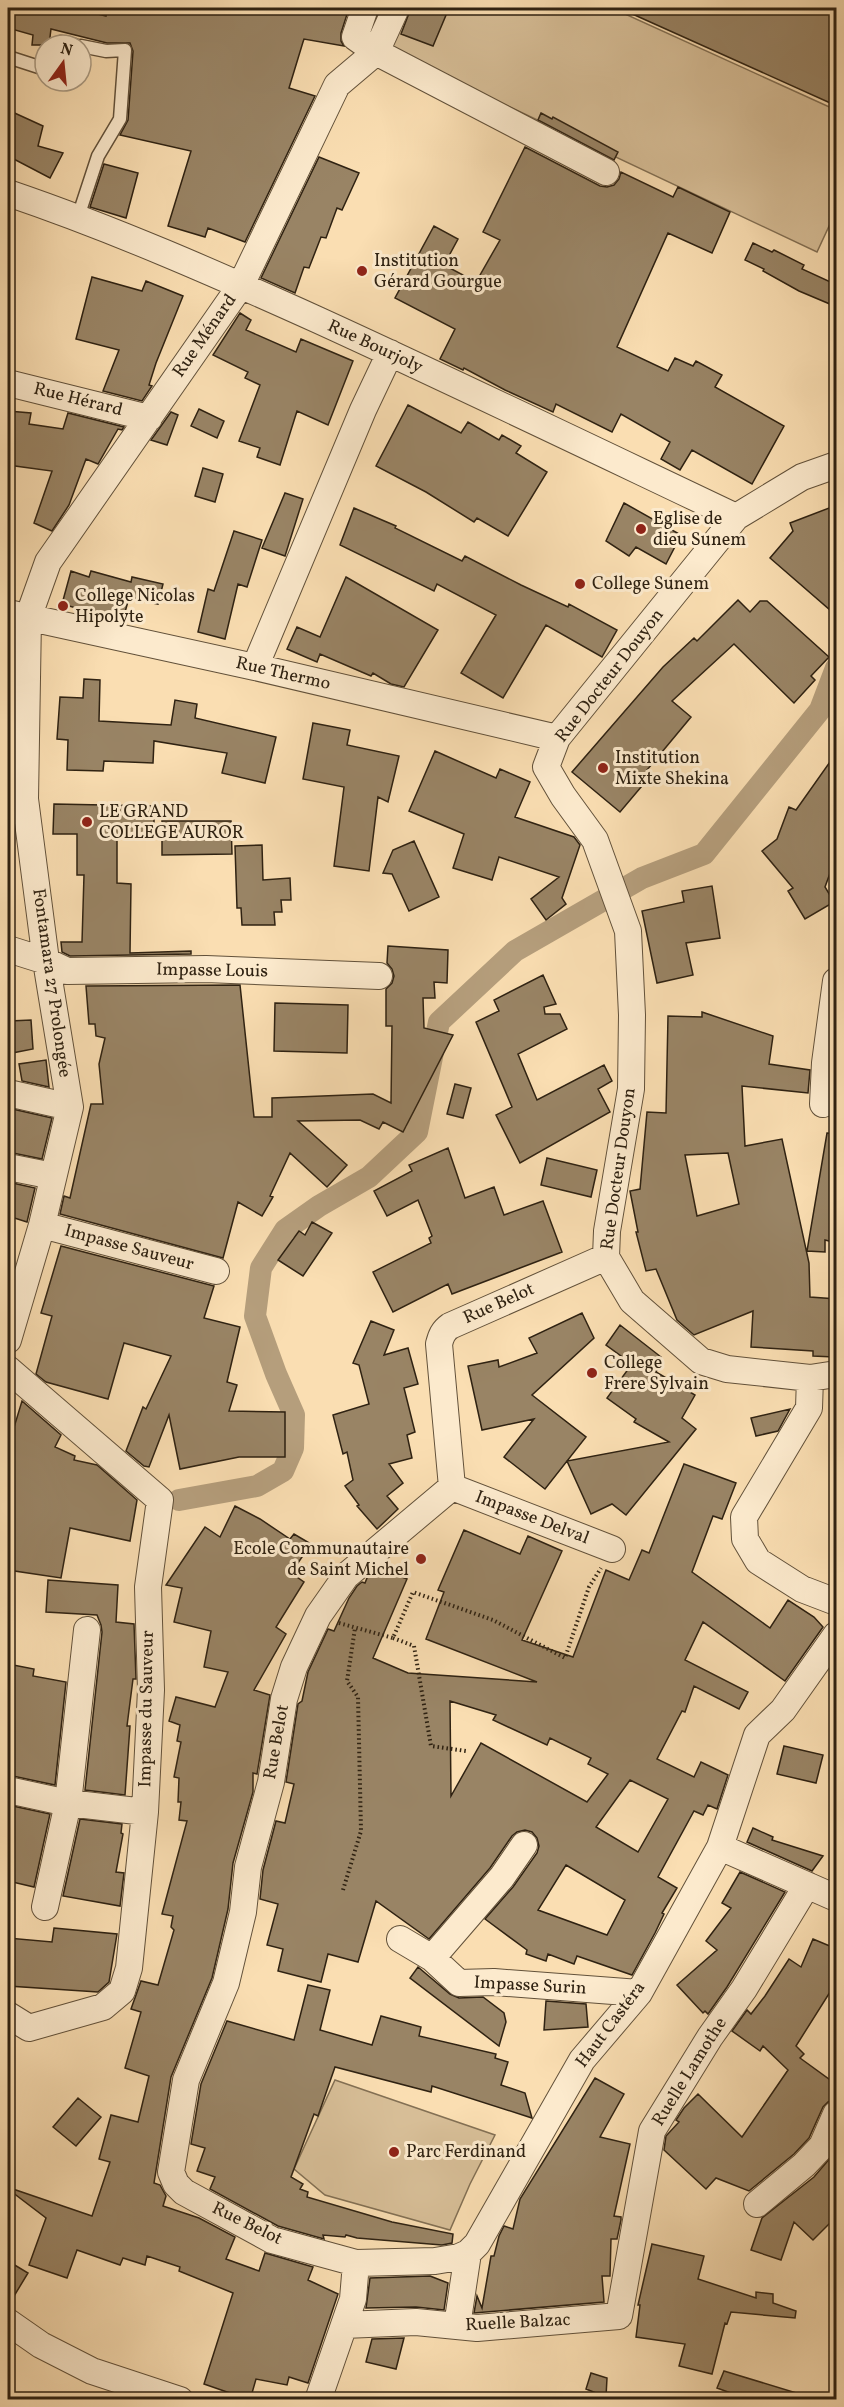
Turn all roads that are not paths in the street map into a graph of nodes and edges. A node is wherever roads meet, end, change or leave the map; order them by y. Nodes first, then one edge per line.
1 (365, 8) edge
2 (396, 8) edge
3 (93, 48) edge
4 (376, 52) junction
5 (8, 57) edge
6 (33, 65) edge
7 (606, 172) dead end
8 (8, 193) edge
9 (78, 217) junction
10 (241, 285) junction
11 (390, 352) junction
12 (8, 383) edge
13 (149, 418) junction
14 (837, 465) edge
15 (736, 517) junction
16 (18, 615) edge
17 (255, 667) junction
18 (557, 738) junction
19 (16, 797) edge
20 (8, 949) edge
21 (46, 961) junction
22 (379, 976) dead end
23 (837, 981) edge
24 (8, 1093) edge
25 (823, 1104) dead end
26 (70, 1107) junction
27 (8, 1167) edge
28 (53, 1176) junction
29 (42, 1225) junction
30 (606, 1257) junction
31 (216, 1271) dead end
32 (11, 1313) edge
33 (8, 1340) edge
34 (8, 1368) edge
35 (837, 1374) edge
36 (810, 1378) junction
37 (452, 1487) junction
38 (612, 1549) road end
39 (837, 1602) edge
40 (87, 1630) dead end
41 (837, 1635) edge
42 (8, 1790) edge
43 (68, 1803) junction
44 (145, 1812) junction
45 (524, 1845) dead end
46 (720, 1846) junction
47 (807, 1885) junction
48 (837, 1898) edge
49 (45, 1907) dead end
50 (400, 1939) dead end
51 (432, 1958) junction
52 (639, 1993) junction
53 (8, 2015) edge
54 (837, 2114) edge
55 (757, 2204) dead end
56 (468, 2253) junction
57 (356, 2263) junction
58 (619, 2316) joint
59 (8, 2322) edge
60 (344, 2325) junction
61 (457, 2326) junction
62 (180, 2400) edge
63 (318, 2400) edge

1 - 4 street
2 - 4 street
3 - 9 lane
4 - 7 street
4 - 10 street, Rue Ménard
5 - 6 lane
8 - 9 street, Rue Bourjoly
9 - 10 street, Rue Bourjoly
10 - 11 street, Rue Bourjoly
10 - 13 street, Rue Ménard
11 - 15 street, Rue Bourjoly
11 - 17 street
12 - 13 street, Rue Hérard
13 - 16 street, Rue Ménard
14 - 15 street, Rue Docteur Douyon
15 - 18 street, Rue Docteur Douyon
16 - 17 street, Rue Thermo
16 - 19 street, Fontamara 27 Prolongée
17 - 18 street, Rue Thermo
18 - 30 street, Rue Docteur Douyon
19 - 21 street, Fontamara 27 Prolongée
20 - 21 street, Impasse Louis
21 - 22 street, Impasse Louis
21 - 26 street, Fontamara 27 Prolongée
23 - 25 street
24 - 26 street
26 - 28 street, Fontamara 27 Prolongée
27 - 28 street
28 - 29 street, Fontamara 27 Prolongée
29 - 31 street, Impasse Sauveur
29 - 32 street, Fontamara 27 Prolongée
30 - 36 street, Rue Docteur Douyon
30 - 37 street, Rue Belot
32 - 33 street, Fontamara 27 Prolongée
34 - 44 street, Impasse du Sauveur
35 - 36 street, Rue Docteur Douyon
36 - 39 street
37 - 38 street, Impasse Delval
37 - 57 street, Rue Belot
40 - 43 street
41 - 46 street, Haut Castéra
42 - 43 street
43 - 44 street
43 - 49 street
44 - 53 street, Impasse du Sauveur
45 - 51 street
46 - 47 street
46 - 52 street, Haut Castéra
47 - 48 street
47 - 58 street, Ruelle Lamothe
50 - 51 street, Impasse Surin
51 - 52 street, Impasse Surin
52 - 56 street, Haut Castéra
54 - 55 street
56 - 57 street
56 - 61 street
57 - 60 street
58 - 61 street, Ruelle Balzac
59 - 62 street
60 - 61 street, Ruelle Balzac
60 - 63 street

